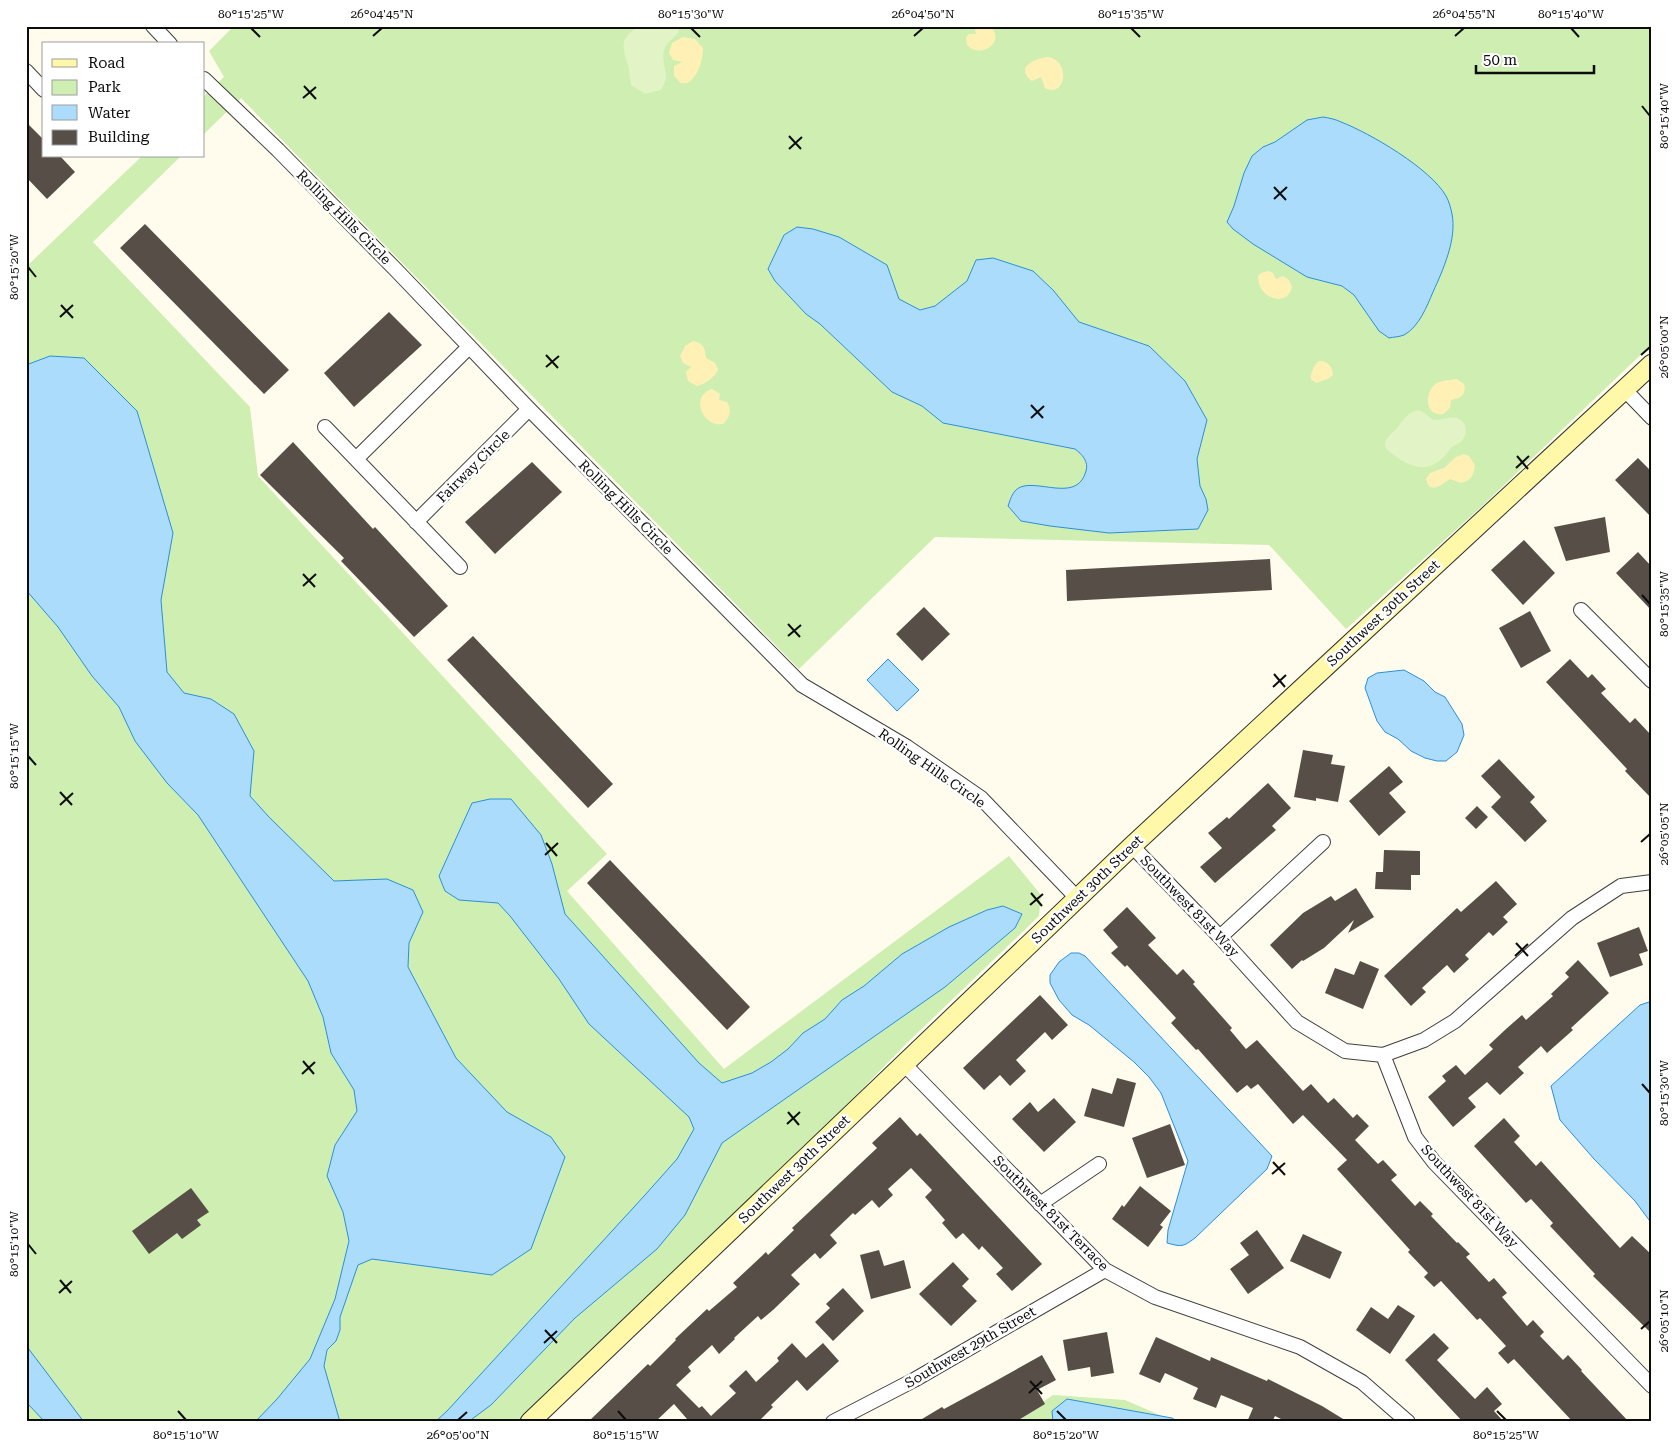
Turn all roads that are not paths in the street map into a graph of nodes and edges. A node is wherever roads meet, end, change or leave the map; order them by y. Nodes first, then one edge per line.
1 (153, 26) edge
2 (168, 42) edge
3 (26, 71) edge
4 (205, 80) edge
5 (42, 88) edge
6 (469, 347) junction
7 (1652, 364) edge
8 (1624, 390) junction
9 (529, 410) junction
10 (1652, 418) edge
11 (325, 427) dead end
12 (356, 459) junction
13 (416, 522) junction
14 (460, 567) dead end
15 (1581, 610) dead end
16 (1652, 681) edge
17 (1323, 842) dead end
18 (1132, 846) junction
19 (1652, 882) edge
20 (1077, 898) junction
21 (1220, 937) junction
22 (1383, 1055) junction
23 (904, 1064) junction
24 (1099, 1164) dead end
25 (1040, 1204) junction
26 (1104, 1270) junction
27 (1652, 1386) edge
28 (530, 1422) edge
29 (834, 1422) edge
30 (1408, 1422) edge

1 - 2 street
3 - 5 street
4 - 6 street, Rolling Hills Circle
6 - 9 street, Rolling Hills Circle
6 - 12 street
7 - 8 street, Southwest 30th Street
8 - 10 street
8 - 18 street, Southwest 30th Street
9 - 13 street, Fairway Circle
9 - 20 street, Rolling Hills Circle
11 - 12 street
12 - 13 street
13 - 14 street
15 - 16 street
17 - 21 street
18 - 20 street, Southwest 30th Street
18 - 21 street, Southwest 81st Way
19 - 22 street
20 - 23 street, Southwest 30th Street
21 - 22 street, Southwest 81st Way
22 - 27 street, Southwest 81st Way
23 - 25 street, Southwest 81st Terrace
23 - 28 street, Southwest 30th Street
24 - 25 street
25 - 26 street, Southwest 81st Terrace
26 - 29 street, Southwest 29th Street
26 - 30 street, Southwest 81st Terrace

